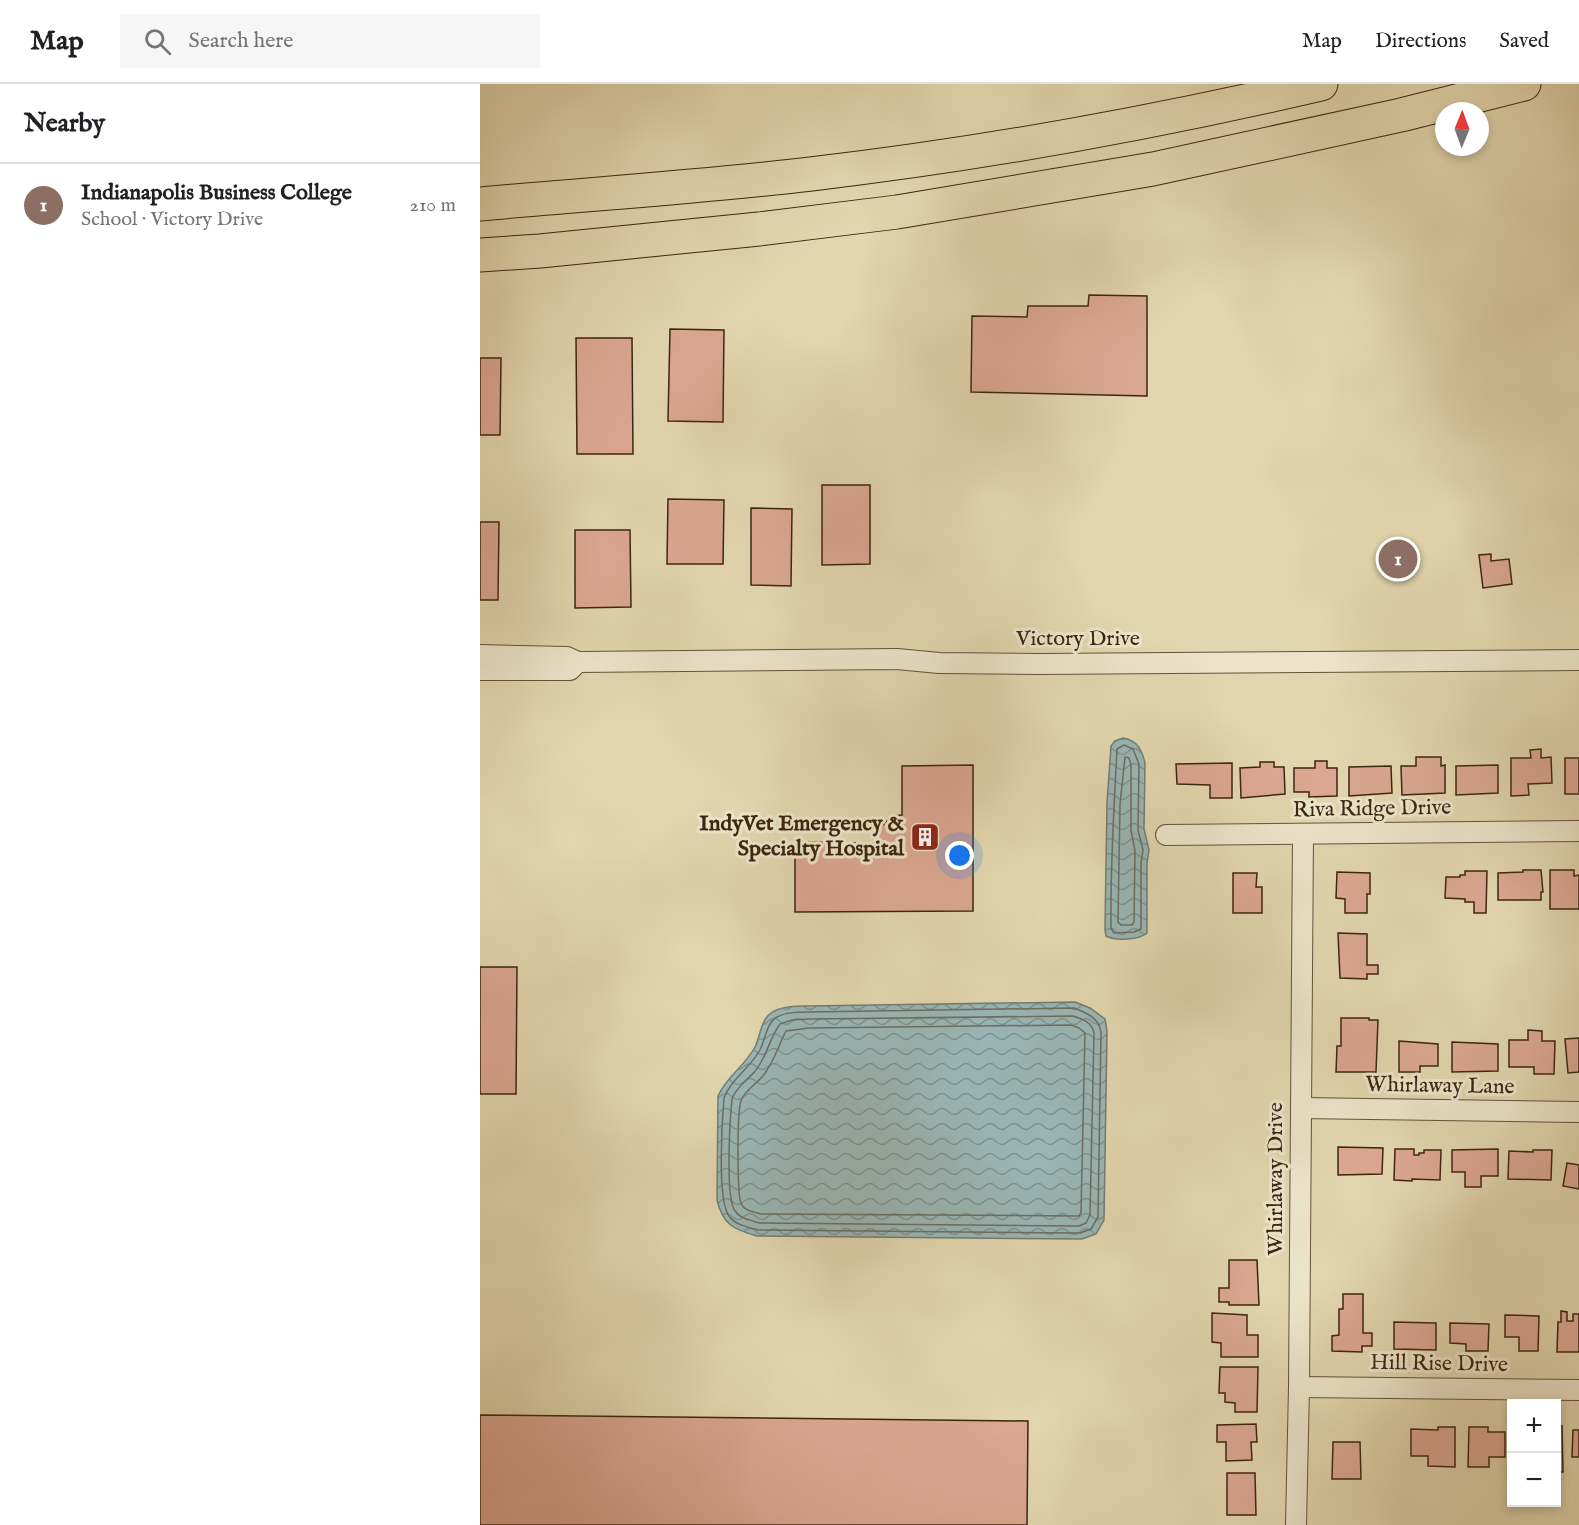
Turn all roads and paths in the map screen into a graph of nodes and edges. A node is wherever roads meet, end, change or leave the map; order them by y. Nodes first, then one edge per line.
1 (1321, 84) edge
2 (1524, 84) edge
3 (809, 174) junction
4 (480, 187) edge
5 (480, 204) edge
6 (759, 229) junction
7 (480, 255) edge
8 (480, 276) edge
9 (480, 656) edge
10 (1579, 660) edge
11 (578, 662) junction
12 (480, 670) edge
13 (1579, 831) edge
14 (1303, 834) junction
15 (1166, 835) dead end
16 (1301, 1108) junction
17 (1579, 1112) edge
18 (1299, 1387) junction
19 (1579, 1390) edge
20 (1296, 1525) edge

1 - 3 highway
2 - 6 highway
3 - 4 highway
3 - 5 highway
6 - 7 highway
6 - 8 highway
9 - 11 street, Victory Drive
10 - 11 street, Victory Drive
11 - 12 street, Victory Drive
13 - 14 street, Riva Ridge Drive
14 - 15 street, Riva Ridge Drive
14 - 16 street, Whirlaway Drive
16 - 17 street, Whirlaway Lane
16 - 18 street, Whirlaway Drive
18 - 19 street, Hill Rise Drive
18 - 20 street, Whirlaway Drive

